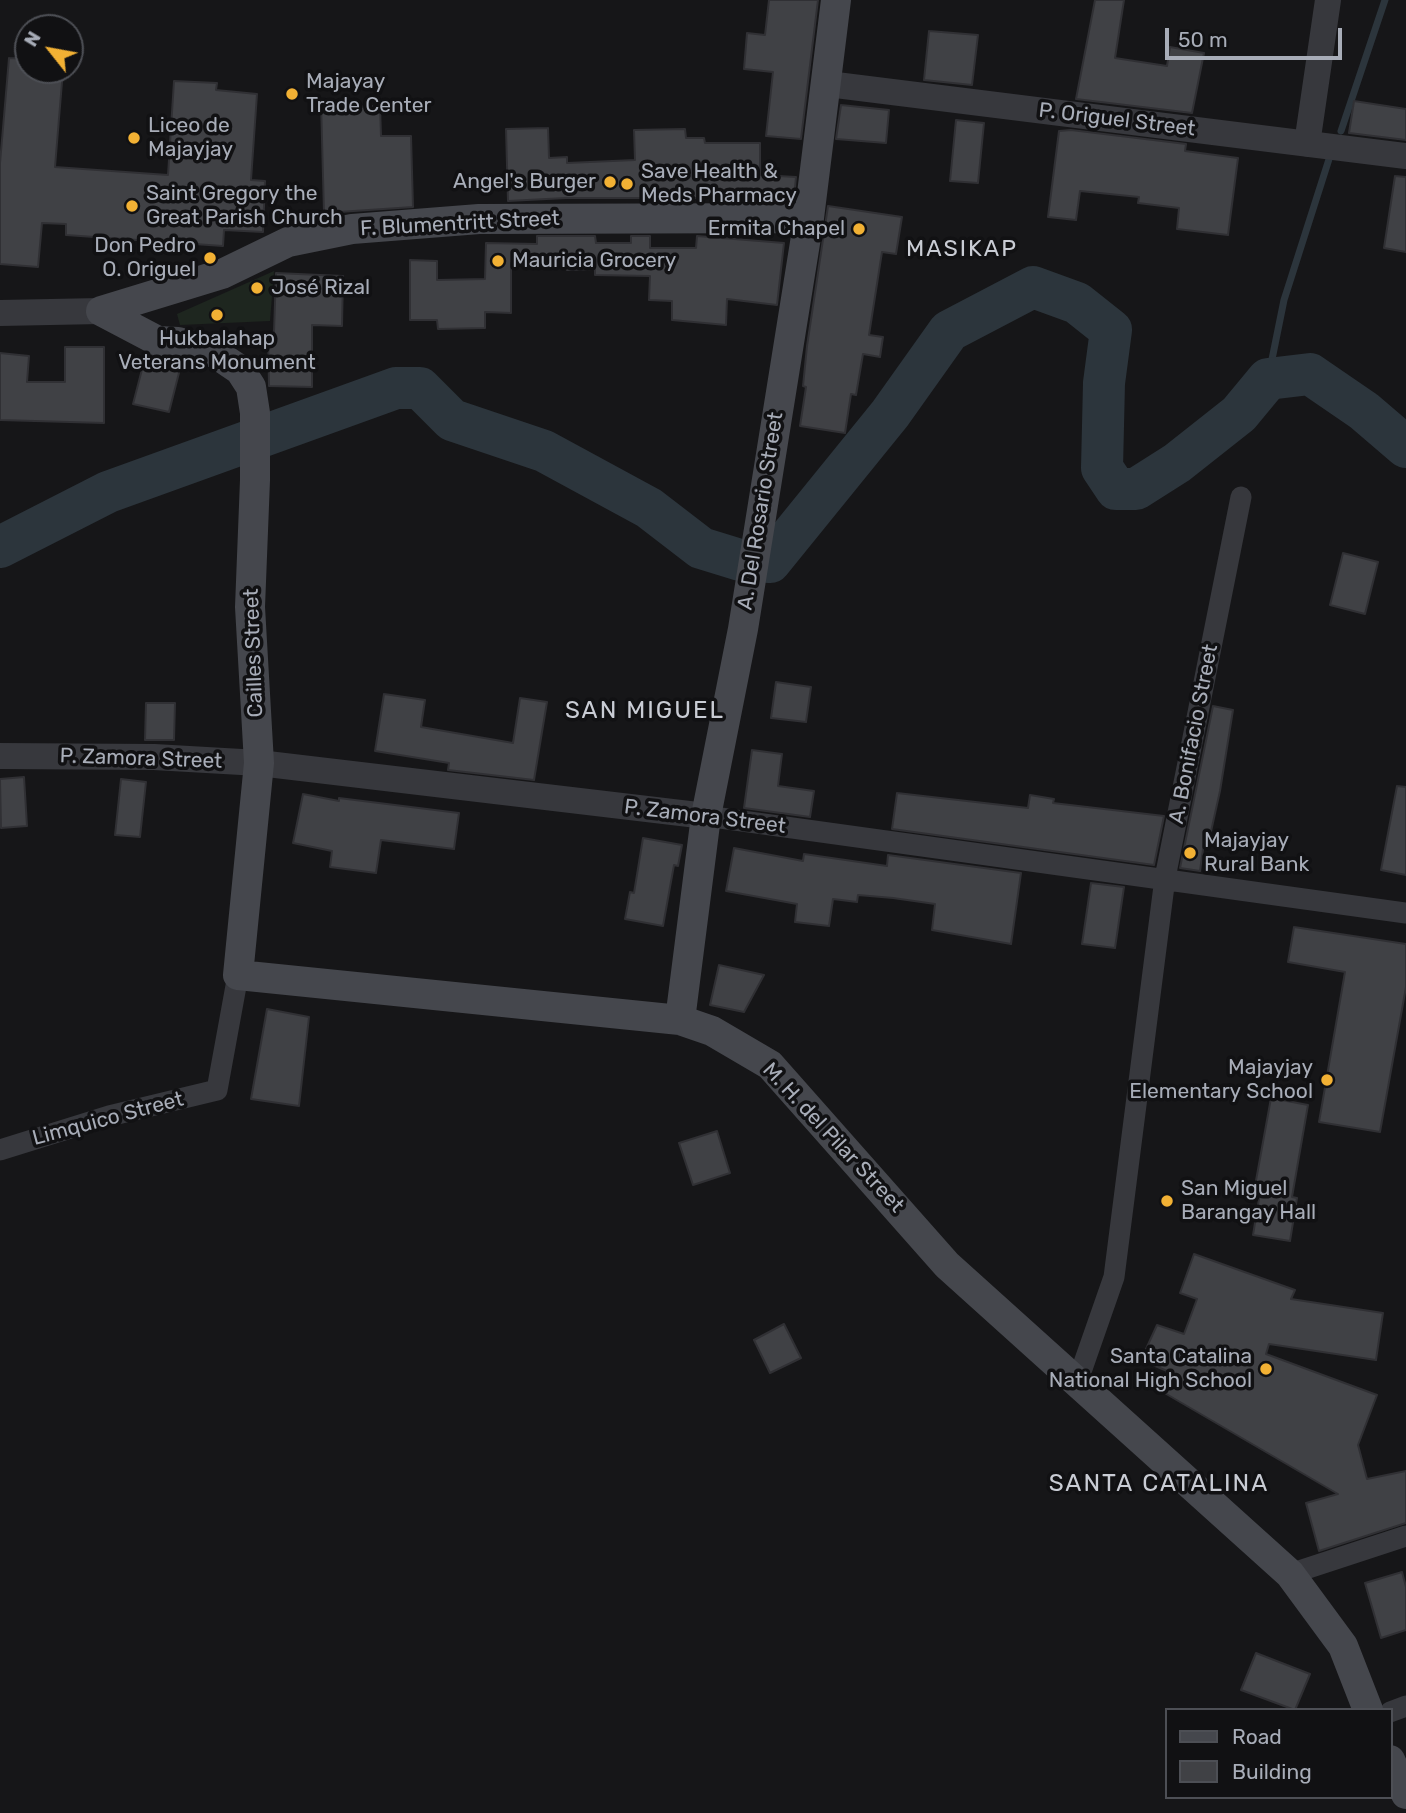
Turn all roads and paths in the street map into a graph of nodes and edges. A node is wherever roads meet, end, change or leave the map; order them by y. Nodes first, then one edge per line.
1 (836, 0) edge
2 (1328, 0) edge
3 (828, 84) junction
4 (1307, 144) junction
5 (1406, 156) edge
6 (808, 218) junction
7 (101, 311) junction
8 (0, 313) edge
9 (1241, 497) dead end
10 (0, 756) edge
11 (259, 763) junction
12 (706, 816) junction
13 (1165, 878) junction
14 (1406, 913) edge
15 (238, 975) junction
16 (680, 1020) junction
17 (217, 1090) joint
18 (0, 1150) edge
19 (1077, 1383) junction
20 (1406, 1536) edge
21 (1290, 1574) junction
22 (1367, 1708) edge
23 (1392, 1764) edge
24 (1406, 1794) edge

1 - 3 main road, A. Del Rosario Street
2 - 4 street
3 - 4 street, P. Origuel Street
3 - 6 main road, A. Del Rosario Street
4 - 5 street, P. Origuel Street
6 - 7 main road, F. Blumentritt Street
6 - 12 main road, A. Del Rosario Street
7 - 8 street, F. Blumentritt Street
7 - 11 main road, Cailles Street
9 - 13 street, A. Bonifacio Street
10 - 11 street, P. Zamora Street
11 - 12 street, P. Zamora Street
11 - 15 main road, Cailles Street
12 - 13 street, P. Zamora Street
12 - 16 main road, A. Del Rosario Street
13 - 14 street, P. Zamora Street
13 - 19 street, A. Bonifacio Street
15 - 16 main road, M. H. del Pilar Street
15 - 17 street, Cailles Street
16 - 19 main road, M. H. del Pilar Street
17 - 18 street, Limquico Street
19 - 21 main road, M. H. del Pilar Street
20 - 21 street
21 - 22 main road, M. H. del Pilar Street
23 - 24 main road

